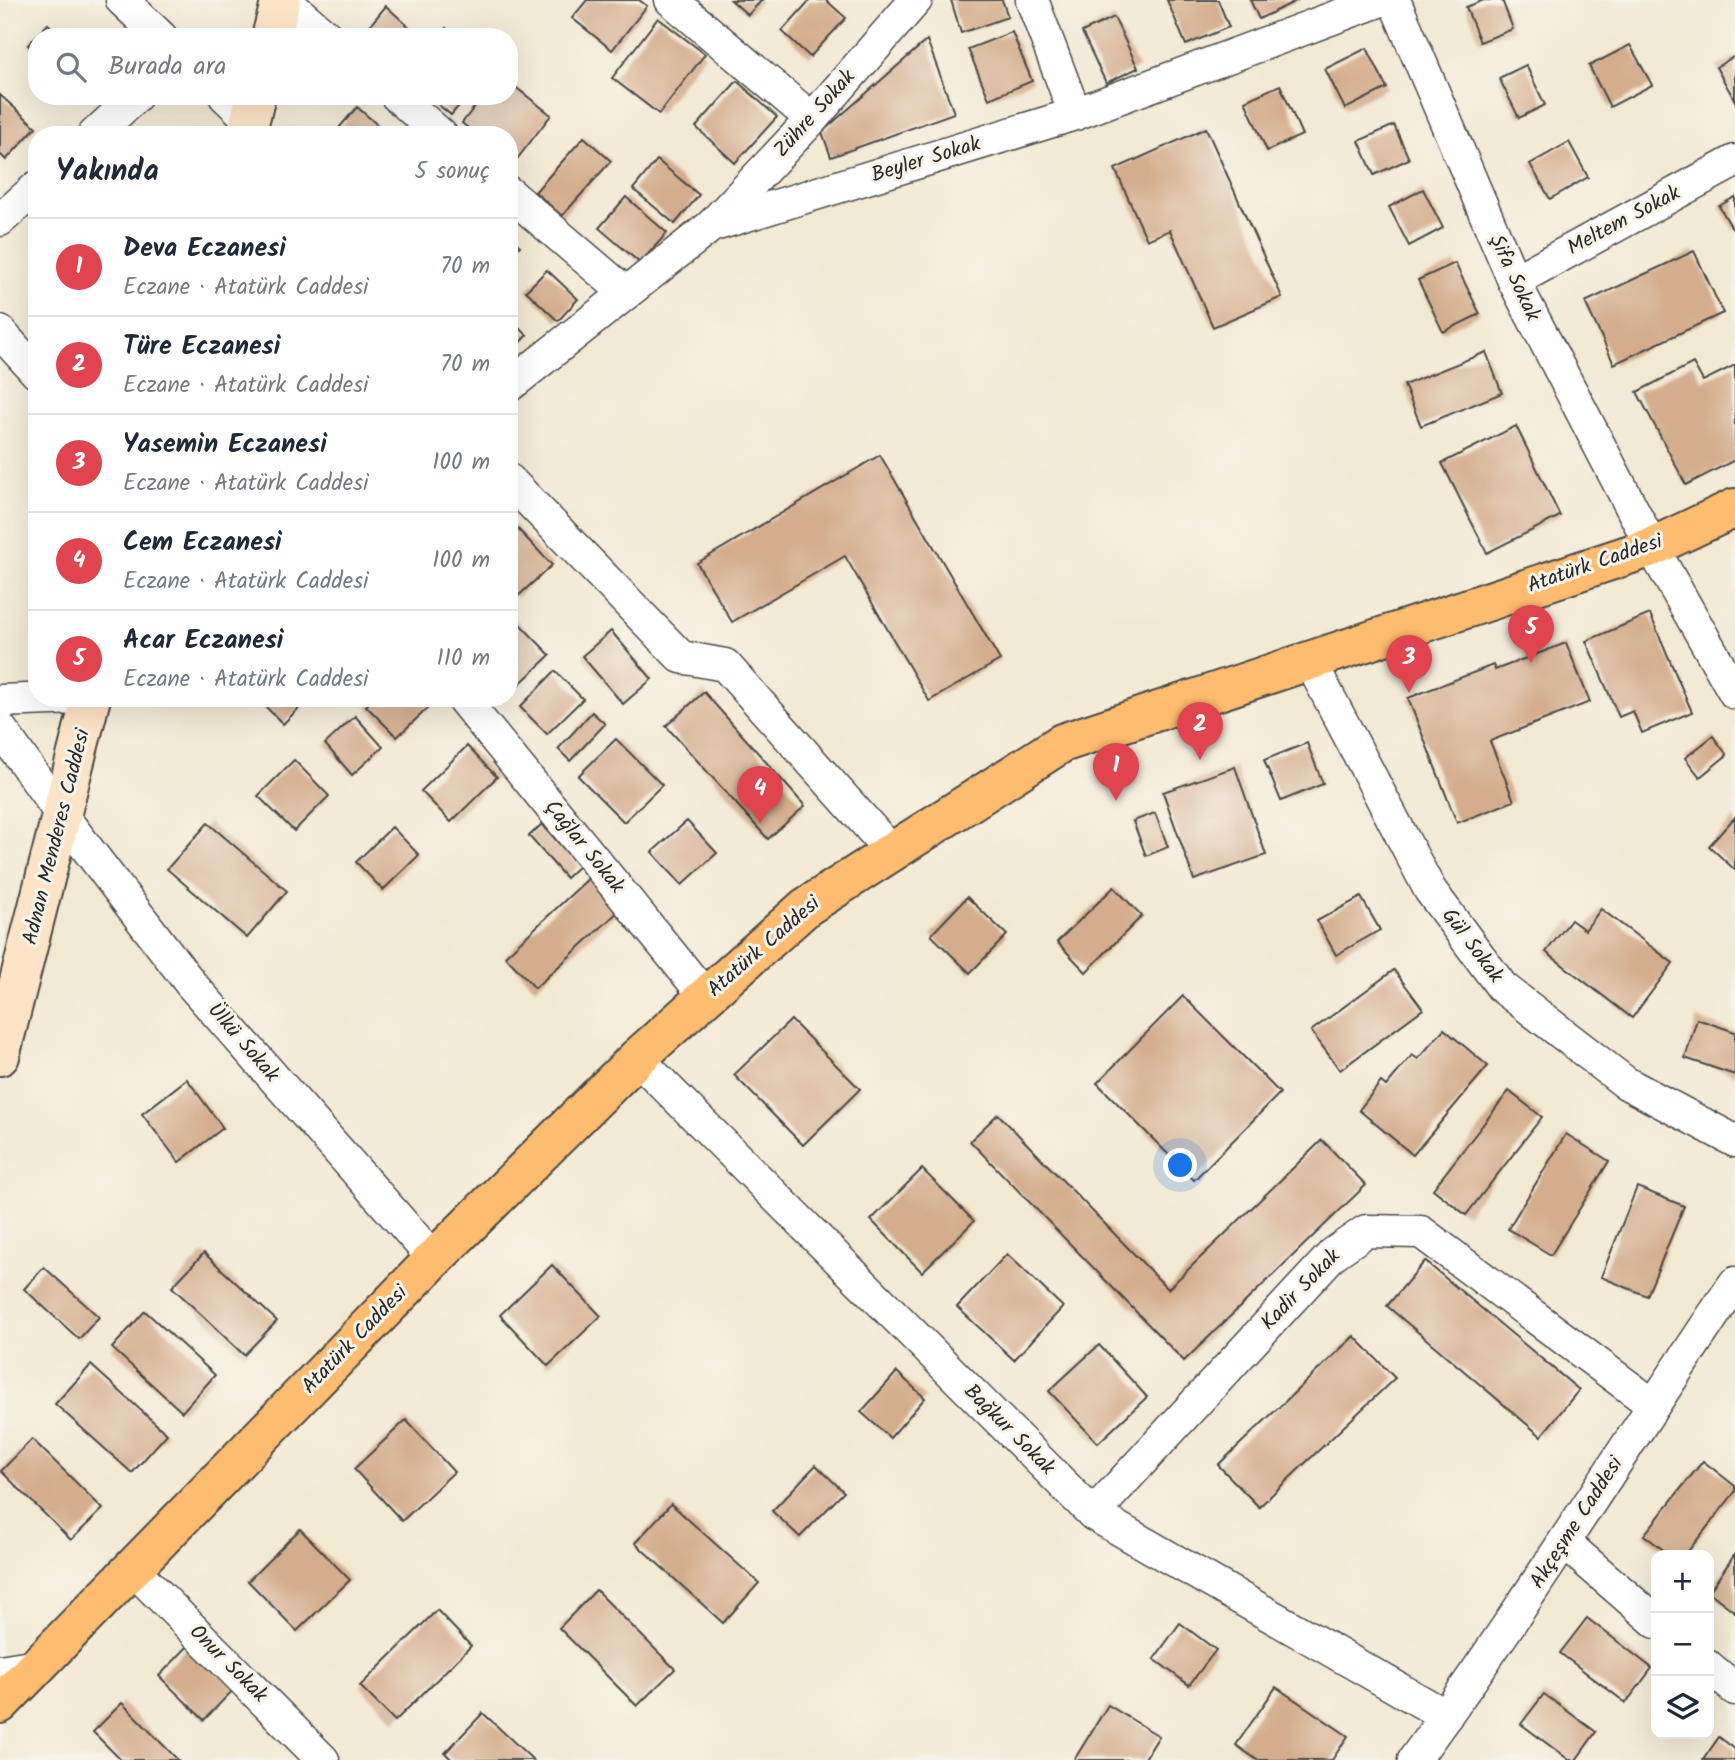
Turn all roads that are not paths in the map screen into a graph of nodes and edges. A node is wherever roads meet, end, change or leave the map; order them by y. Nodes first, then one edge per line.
1 (122, 0) edge
2 (283, 0) edge
3 (671, 0) edge
4 (916, 0) edge
5 (1032, 0) edge
6 (1381, 0) edge
7 (1394, 0) edge
8 (152, 28) edge
9 (274, 28) edge
10 (316, 28) edge
11 (126, 105) edge
12 (407, 105) edge
13 (1075, 114) junction
14 (812, 120) junction
15 (104, 126) edge
16 (432, 126) edge
17 (1735, 161) edge
18 (28, 195) edge
19 (518, 201) edge
20 (0, 220) edge
21 (711, 226) junction
22 (1514, 282) junction
23 (626, 293) junction
24 (0, 332) edge
25 (28, 363) edge
26 (518, 379) edge
27 (518, 489) edge
28 (1735, 508) edge
29 (1651, 547) junction
30 (1309, 659) junction
31 (1735, 693) edge
32 (28, 700) edge
33 (0, 701) edge
34 (89, 707) edge
35 (469, 707) edge
36 (0, 728) edge
37 (63, 817) junction
38 (892, 852) junction
39 (706, 997) junction
40 (3, 1039) edge
41 (637, 1058) junction
42 (1735, 1141) edge
43 (434, 1259) junction
44 (1735, 1283) edge
45 (1653, 1405) junction
46 (1093, 1514) junction
47 (1565, 1543) junction
48 (132, 1568) junction
49 (1651, 1618) edge
50 (37, 1665) junction
51 (0, 1671) edge
52 (1714, 1671) edge
53 (1735, 1689) edge
54 (0, 1704) edge
55 (1446, 1716) junction
56 (323, 1760) edge
57 (1414, 1760) edge

1 - 8 street
2 - 9 street
2 - 10 street
3 - 14 street
4 - 14 street, Zühre Sokak
5 - 13 street
6 - 13 street, Beyler Sokak
7 - 22 street, Şifa Sokak
11 - 15 street
12 - 16 street
13 - 21 street, Beyler Sokak
14 - 21 street, Zühre Sokak
17 - 22 street, Meltem Sokak
18 - 20 street
19 - 23 street
21 - 23 street, Beyler Sokak
22 - 29 street, Şifa Sokak
23 - 26 street, Beyler Sokak
24 - 25 street
27 - 38 street
28 - 29 main road, Atatürk Caddesi
29 - 30 main road, Atatürk Caddesi
29 - 31 street, Şifa Sokak
30 - 38 main road, Atatürk Caddesi
30 - 42 street, Gül Sokak
32 - 33 street
34 - 37 street, Adnan Menderes Caddesi
35 - 39 street, Çağlar Sokak
36 - 37 street, Ülkü Sokak
37 - 40 street, Adnan Menderes Caddesi
37 - 43 street, Ülkü Sokak
38 - 39 main road, Atatürk Caddesi
39 - 41 main road, Atatürk Caddesi
41 - 43 main road, Atatürk Caddesi
41 - 46 street, Bağkur Sokak
43 - 48 main road, Atatürk Caddesi
44 - 45 street, Akçeşme Caddesi
45 - 46 street, Kadir Sokak
45 - 47 street, Akçeşme Caddesi
46 - 55 street, Bağkur Sokak
47 - 49 street
47 - 55 street, Akçeşme Caddesi
48 - 50 main road, Atatürk Caddesi
48 - 56 street, Onur Sokak
50 - 51 street
50 - 54 main road, Atatürk Caddesi
52 - 53 street
55 - 57 street, Akçeşme Caddesi

